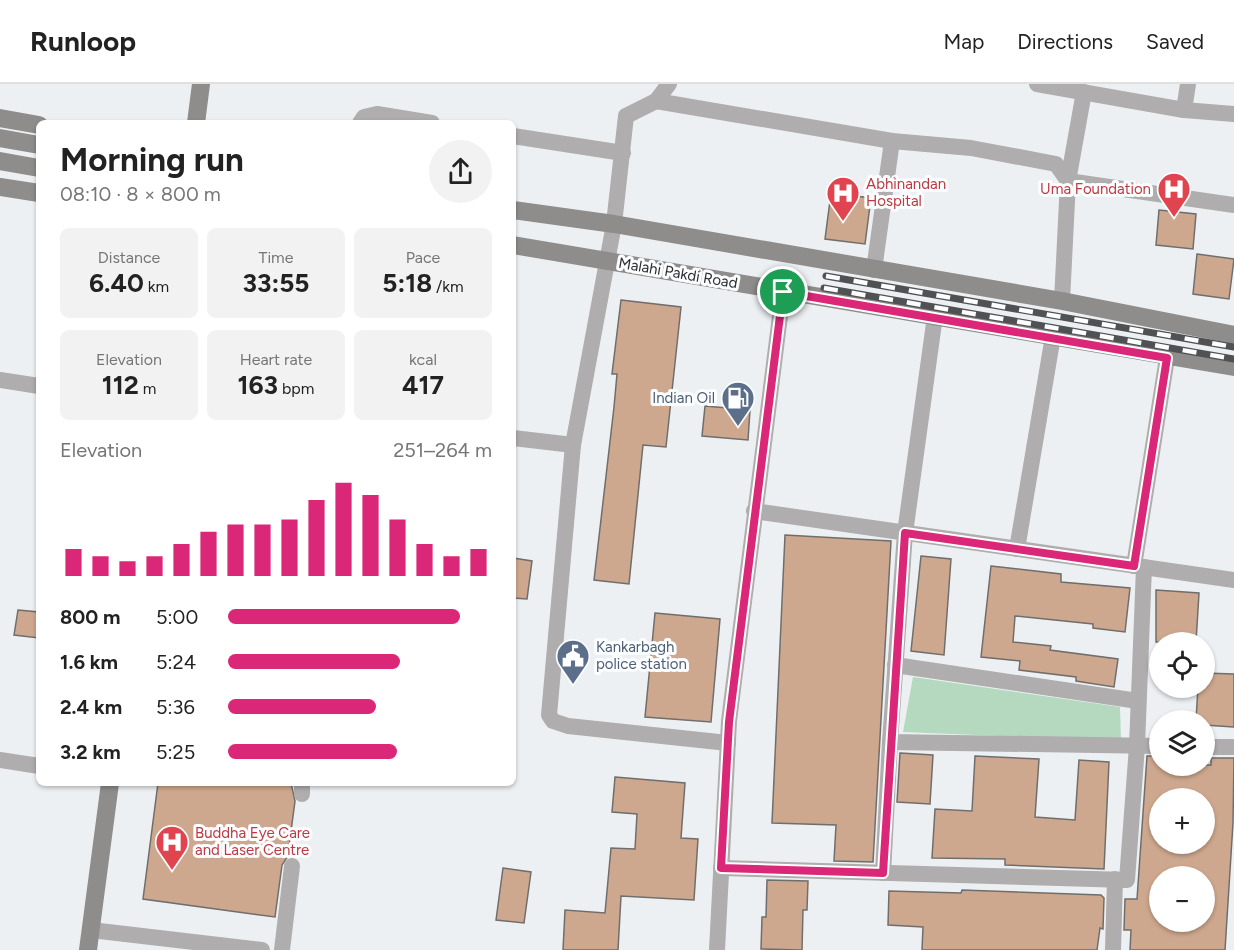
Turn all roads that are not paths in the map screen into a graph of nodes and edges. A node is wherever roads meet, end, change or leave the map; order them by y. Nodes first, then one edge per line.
1 (201, 84) edge
2 (669, 84) edge
3 (1037, 84) edge
4 (1188, 84) edge
5 (1084, 92) junction
6 (657, 101) junction
7 (1184, 110) junction
8 (1234, 114) edge
9 (0, 118) edge
10 (196, 120) edge
11 (362, 120) edge
12 (414, 120) edge
13 (36, 124) edge
14 (516, 136) edge
15 (0, 138) edge
16 (892, 141) junction
17 (36, 144) edge
18 (623, 153) junction
19 (0, 160) edge
20 (36, 167) edge
21 (1068, 181) junction
22 (0, 187) edge
23 (36, 193) edge
24 (1234, 205) edge
25 (516, 210) edge
26 (614, 224) junction
27 (516, 245) edge
28 (606, 260) junction
29 (874, 270) junction
30 (783, 292) junction
31 (1062, 301) junction
32 (935, 316) junction
33 (1234, 335) edge
34 (1053, 336) junction
35 (1167, 358) junction
36 (1234, 367) edge
37 (0, 380) edge
38 (36, 386) edge
39 (516, 438) edge
40 (573, 445) junction
41 (754, 511) junction
42 (905, 533) junction
43 (1017, 549) junction
44 (1139, 566) junction
45 (1234, 580) edge
46 (895, 665) junction
47 (1138, 701) junction
48 (728, 742) junction
49 (890, 742) junction
50 (1137, 746) junction
51 (1149, 746) edge
52 (1215, 747) edge
53 (1234, 747) edge
54 (0, 760) edge
55 (36, 766) edge
56 (110, 786) edge
57 (292, 866) dead end
58 (721, 868) junction
59 (883, 873) junction
60 (1115, 879) junction
61 (91, 930) junction
62 (88, 950) edge
63 (262, 950) edge
64 (282, 950) edge
65 (717, 950) edge
66 (1113, 950) edge

1 - 10 main road
2 - 6 street
3 - 5 street
4 - 7 street
5 - 7 street
5 - 21 street
6 - 16 street
6 - 18 street
7 - 8 street
9 - 13 main road
11 - 12 street
14 - 18 street
15 - 17 main road
16 - 21 street
16 - 29 street
18 - 26 street
19 - 20 main road
21 - 24 street
21 - 31 street
22 - 23 main road
25 - 26 main road
26 - 28 street
26 - 29 main road
27 - 28 main road, Malahi Pakdi Road
28 - 30 main road, Malahi Pakdi Road
28 - 40 street
29 - 31 main road
30 - 32 main road, Malahi Pakdi Road
30 - 41 street
31 - 33 main road
32 - 34 main road, Malahi Pakdi Road
32 - 42 street
34 - 35 main road, Malahi Pakdi Road
34 - 43 street
35 - 36 main road, Malahi Pakdi Road
35 - 44 street
37 - 38 street
39 - 40 street
40 - 48 street
41 - 42 street
41 - 48 street
42 - 43 street
42 - 46 street
43 - 44 street
44 - 45 street
44 - 47 street
46 - 47 street
46 - 49 street
47 - 50 street
48 - 58 street
49 - 50 street
49 - 59 street
50 - 51 street
50 - 60 street
52 - 53 street
54 - 55 street
56 - 61 main road
57 - 64 street
58 - 59 street
58 - 65 street
59 - 60 street
60 - 66 street
61 - 62 main road
61 - 63 street

